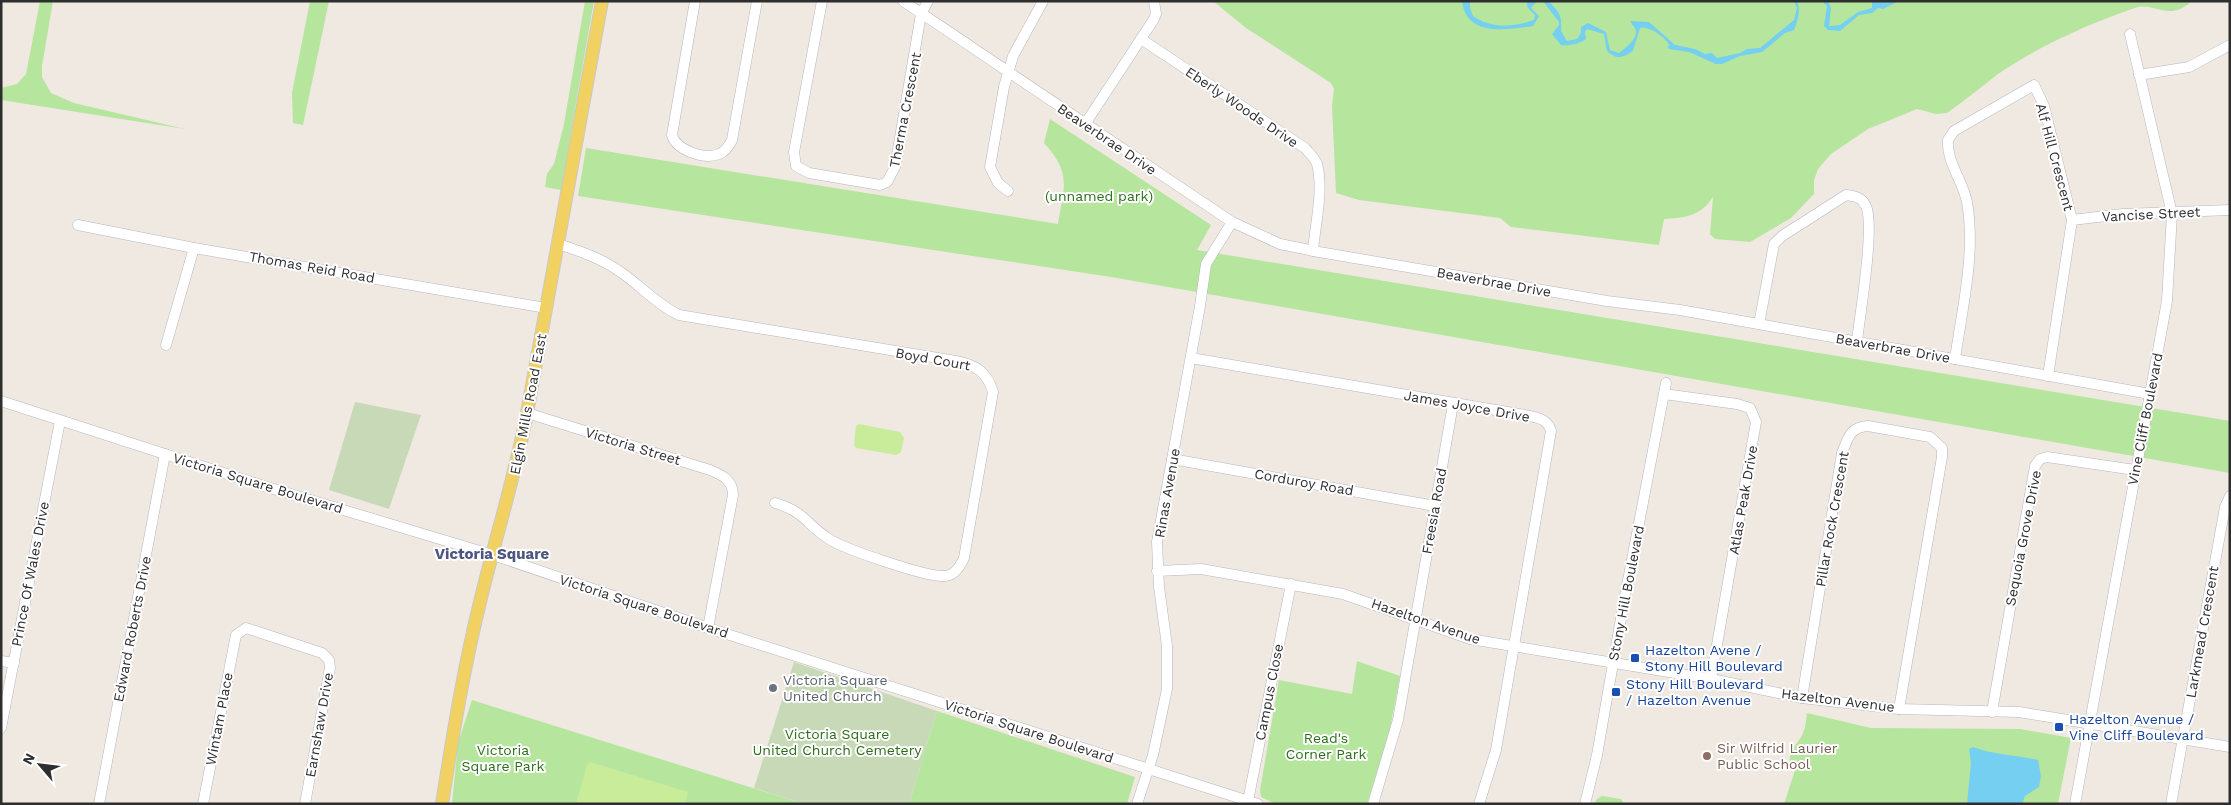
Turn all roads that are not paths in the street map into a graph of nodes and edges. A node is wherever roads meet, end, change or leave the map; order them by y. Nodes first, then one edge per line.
1 (602, 1) edge
2 (695, 1) edge
3 (757, 1) edge
4 (822, 1) edge
5 (903, 1) edge
6 (928, 1) edge
7 (1043, 1) edge
8 (1154, 1) edge
9 (921, 14) junction
10 (2130, 34) dead end
11 (1140, 39) junction
12 (2230, 45) edge
13 (1007, 72) junction
14 (2139, 75) junction
15 (1085, 124) junction
16 (1008, 191) dead end
17 (2230, 210) edge
18 (2172, 214) junction
19 (2072, 220) junction
20 (1232, 222) junction
21 (78, 225) dead end
22 (558, 244) junction
23 (194, 248) junction
24 (1313, 251) junction
25 (546, 308) junction
26 (1759, 324) junction
27 (1857, 342) junction
28 (166, 345) dead end
29 (1191, 358) junction
30 (1955, 359) junction
31 (2048, 376) junction
32 (1666, 383) dead end
33 (1664, 394) junction
34 (2150, 394) junction
35 (1, 401) edge
36 (1453, 404) junction
37 (527, 413) junction
38 (60, 421) junction
39 (165, 454) junction
40 (1172, 459) junction
41 (2135, 470) junction
42 (2230, 496) edge
43 (775, 503) dead end
44 (1435, 506) junction
45 (492, 555) junction
46 (1157, 571) junction
47 (1291, 584) junction
48 (1417, 619) junction
49 (708, 628) junction
50 (236, 635) joint
51 (1514, 646) junction
52 (1, 661) edge
53 (1613, 662) junction
54 (14, 663) junction
55 (1711, 680) junction
56 (1802, 698) junction
57 (1899, 709) junction
58 (1992, 712) junction
59 (2089, 722) junction
60 (1, 728) edge
61 (2182, 739) junction
62 (2230, 747) edge
63 (1148, 770) junction
64 (1253, 802) edge
65 (99, 804) edge
66 (202, 804) edge
67 (305, 804) edge
68 (442, 804) edge
69 (1136, 804) edge
70 (1373, 804) edge
71 (1479, 804) edge
72 (1585, 804) edge
73 (2075, 804) edge
74 (2171, 804) edge

1 - 22 main road, Elgin Mills Road East
2 - 3 street
4 - 9 street, Therma Crescent
5 - 9 street, Beaverbrae Drive
6 - 9 street
7 - 13 street
8 - 11 street
9 - 13 street, Beaverbrae Drive
10 - 14 street, Vine Cliff Boulevard
11 - 15 street
11 - 24 street, Eberly Woods Drive
12 - 14 street
13 - 15 street, Beaverbrae Drive
13 - 16 street
14 - 18 street, Vine Cliff Boulevard
15 - 20 street, Beaverbrae Drive
17 - 18 street, Vancise Street
18 - 19 street, Vancise Street
18 - 34 street, Vine Cliff Boulevard
19 - 30 street, Alf Hill Crescent
19 - 31 street, Alf Hill Crescent
20 - 24 street, Beaverbrae Drive
20 - 29 street, Rinas Avenue
21 - 23 street, Thomas Reid Road
22 - 25 main road, Elgin Mills Road East
22 - 43 street, Boyd Court
23 - 25 street, Thomas Reid Road
23 - 28 street
24 - 26 street, Beaverbrae Drive
25 - 37 main road, Elgin Mills Road East
26 - 27 street, Beaverbrae Drive
26 - 27 street
27 - 30 street, Beaverbrae Drive
29 - 36 street, James Joyce Drive
29 - 40 street, Rinas Avenue
30 - 31 street, Beaverbrae Drive
31 - 34 street, Beaverbrae Drive
32 - 33 street, Stony Hill Boulevard
33 - 53 street, Stony Hill Boulevard
33 - 55 street, Atlas Peak Drive
34 - 41 street, Vine Cliff Boulevard
35 - 38 street, Victoria Square Boulevard
36 - 44 street, Freesia Road
36 - 51 street, James Joyce Drive
37 - 45 main road, Elgin Mills Road East
37 - 49 street, Victoria Street
38 - 39 street, Victoria Square Boulevard
38 - 54 street, Prince Of Wales Drive
39 - 45 street, Victoria Square Boulevard
39 - 65 street, Edward Roberts Drive
40 - 44 street, Corduroy Road
40 - 46 street, Rinas Avenue
41 - 58 street, Sequoia Grove Drive
41 - 59 street, Vine Cliff Boulevard
42 - 61 street, Larkmead Crescent
44 - 48 street, Freesia Road
45 - 49 street, Victoria Square Boulevard
45 - 68 main road, Elgin Mills Road East
46 - 47 street, Hazelton Avenue
46 - 63 street, Rinas Avenue
47 - 48 street, Hazelton Avenue
47 - 64 street, Campus Close
48 - 51 street, Hazelton Avenue
48 - 70 street, Freesia Road
49 - 63 street, Victoria Square Boulevard
50 - 66 street, Wintam Place
50 - 67 street, Earnshaw Drive
51 - 53 street, Hazelton Avenue
51 - 71 street
52 - 54 street
53 - 55 street, Hazelton Avenue
53 - 72 street, Stony Hill Boulevard
54 - 60 street, Prince Of Wales Drive
55 - 56 street, Hazelton Avenue
56 - 57 street, Hazelton Avenue
56 - 57 street, Pillar Rock Crescent
57 - 58 street, Hazelton Avenue
58 - 59 street, Hazelton Avenue
59 - 61 street, Hazelton Avenue
59 - 73 street, Vine Cliff Boulevard
61 - 62 street, Hazelton Avenue
61 - 74 street, Larkmead Crescent
63 - 64 street, Victoria Square Boulevard
63 - 69 street, Rinas Avenue

